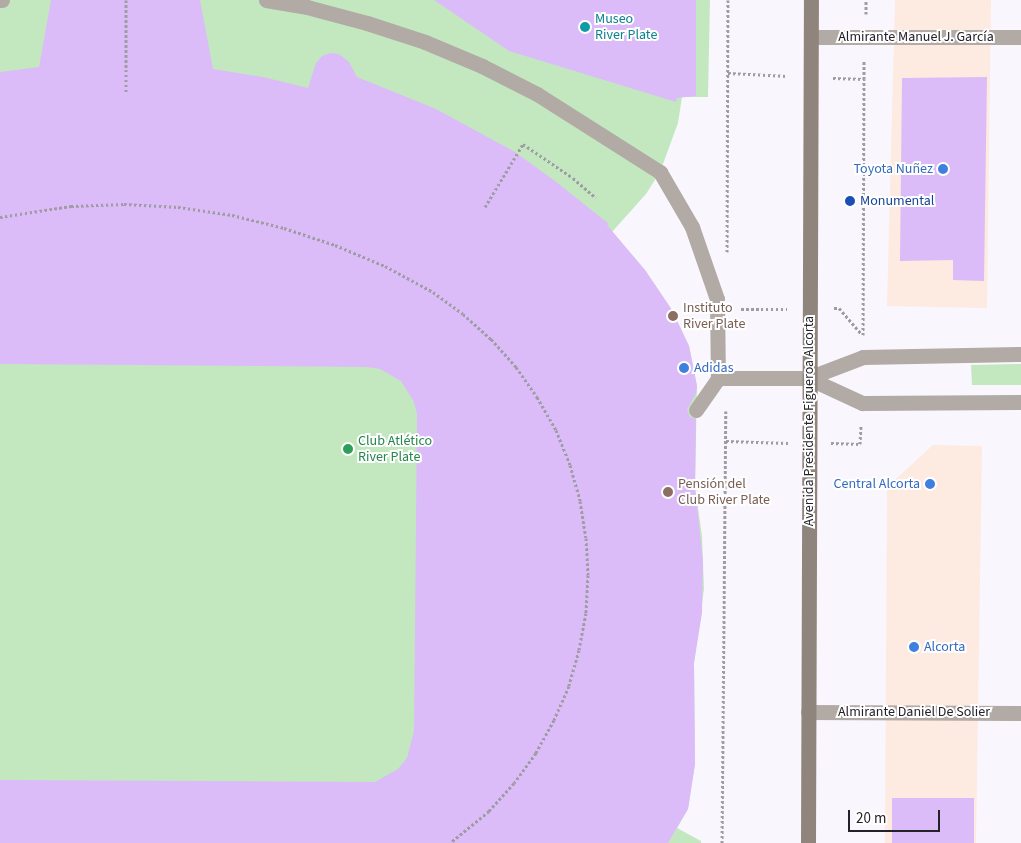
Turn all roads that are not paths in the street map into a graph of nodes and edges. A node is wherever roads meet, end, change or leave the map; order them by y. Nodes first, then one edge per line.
1 (266, 0) edge
2 (811, 0) edge
3 (811, 37) junction
4 (1021, 37) edge
5 (1021, 354) edge
6 (722, 378) junction
7 (808, 378) junction
8 (1021, 402) edge
9 (696, 410) dead end
10 (808, 712) junction
11 (1021, 713) edge
12 (808, 843) edge

1 - 6 street
2 - 3 main road, Avenida Presidente Figueroa Alcorta
3 - 4 street, Almirante Manuel J. García
3 - 7 main road, Avenida Presidente Figueroa Alcorta
5 - 7 street
6 - 7 street
6 - 9 street
7 - 8 street
7 - 10 main road, Avenida Presidente Figueroa Alcorta
10 - 11 street, Almirante Daniel De Solier
10 - 12 main road, Avenida Presidente Figueroa Alcorta

